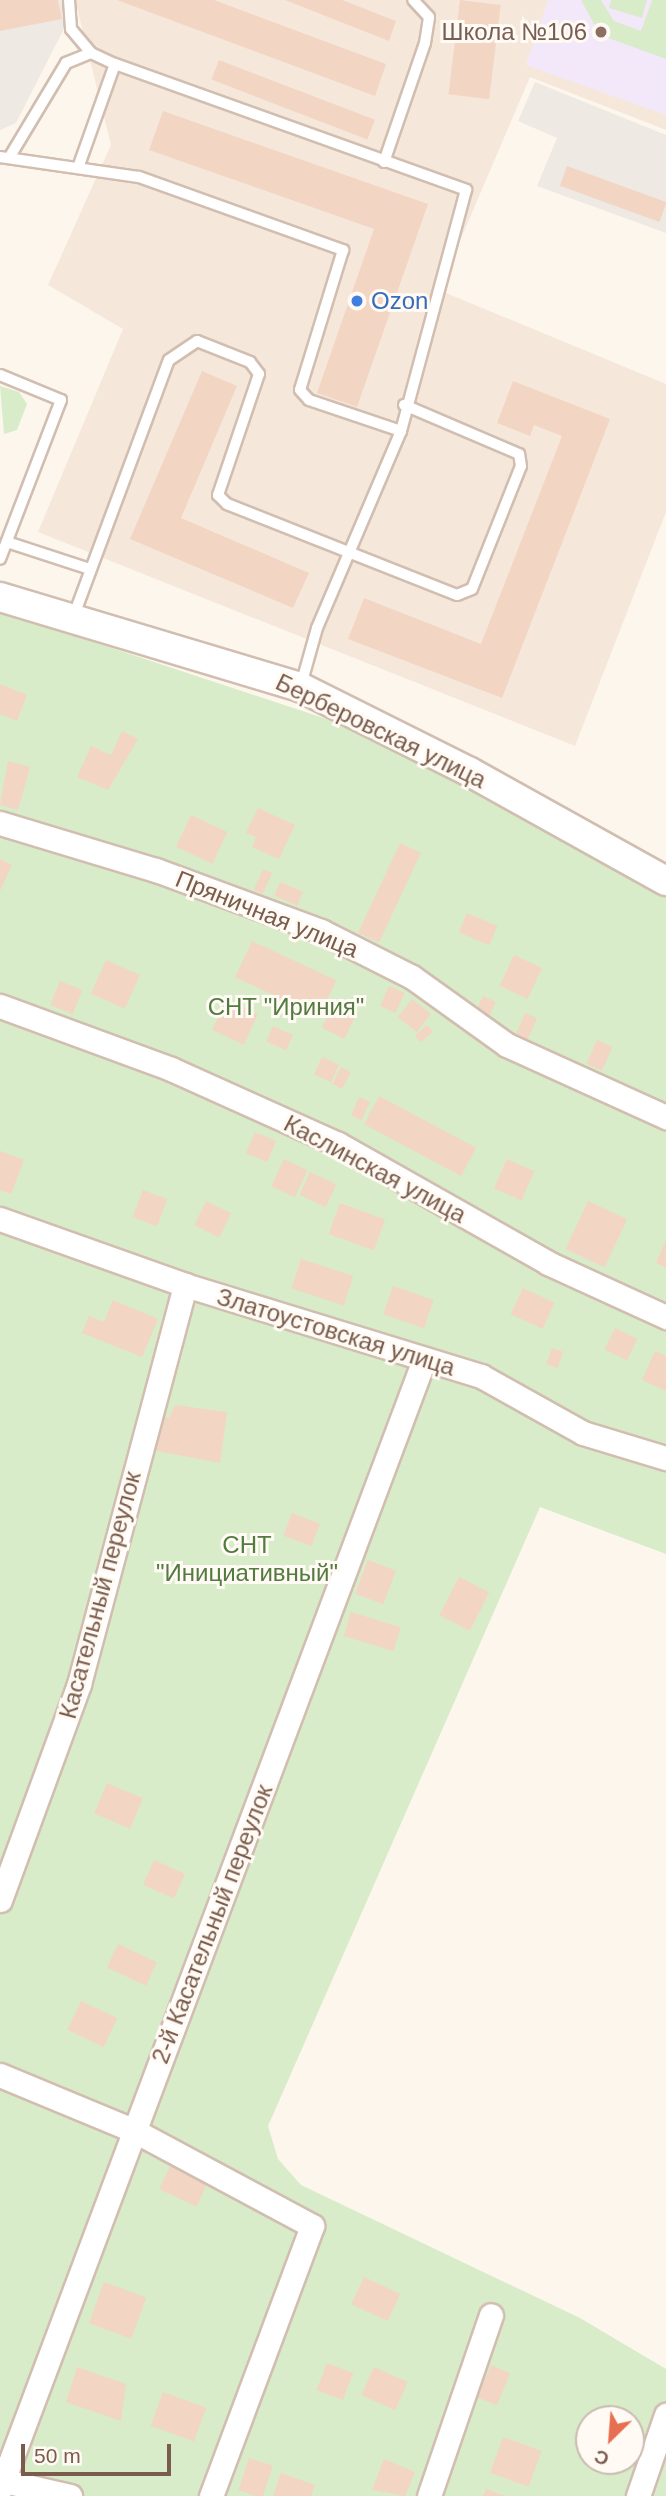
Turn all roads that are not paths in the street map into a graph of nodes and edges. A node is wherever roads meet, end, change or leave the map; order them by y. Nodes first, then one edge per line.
1 (69, 0) edge
2 (413, 0) edge
3 (91, 54) junction
4 (116, 64) junction
5 (4, 158) edge
6 (384, 162) junction
7 (79, 165) junction
8 (0, 375) edge
9 (404, 405) junction
10 (401, 431) junction
11 (7, 542) junction
12 (351, 552) junction
13 (0, 559) edge
14 (90, 569) junction
15 (0, 597) edge
16 (74, 615) junction
17 (300, 687) junction
18 (0, 823) edge
19 (666, 881) edge
20 (0, 1006) edge
21 (666, 1117) edge
22 (0, 1219) edge
23 (186, 1286) junction
24 (666, 1317) edge
25 (424, 1360) junction
26 (666, 1458) edge
27 (0, 1900) edge
28 (0, 2075) edge
29 (135, 2131) junction
30 (491, 2315) dead end
31 (666, 2415) edge
32 (1, 2483) edge
33 (70, 2496) edge
34 (211, 2496) edge
35 (429, 2496) edge
36 (638, 2496) edge

1 - 3 lane
2 - 6 lane
3 - 4 lane
3 - 5 lane
4 - 6 lane
4 - 7 lane
5 - 7 lane
6 - 9 lane
7 - 10 lane
8 - 11 lane
9 - 10 lane
9 - 12 lane
10 - 12 lane
11 - 13 lane
11 - 14 lane
12 - 14 lane
12 - 17 lane
14 - 16 lane
15 - 16 street, Берберовская улица
16 - 17 street, Берберовская улица
17 - 19 street, Берберовская улица
18 - 21 street, Пряничная улица
20 - 24 street, Каслинская улица
22 - 23 street, Златоустовская улица
23 - 25 street, Златоустовская улица
23 - 27 street, Касательный переулок
25 - 26 street, Златоустовская улица
25 - 29 street, 2-й Касательный переулок
28 - 29 street
29 - 32 street, 2-й Касательный переулок
29 - 34 street
30 - 35 street
31 - 36 street
32 - 33 street

